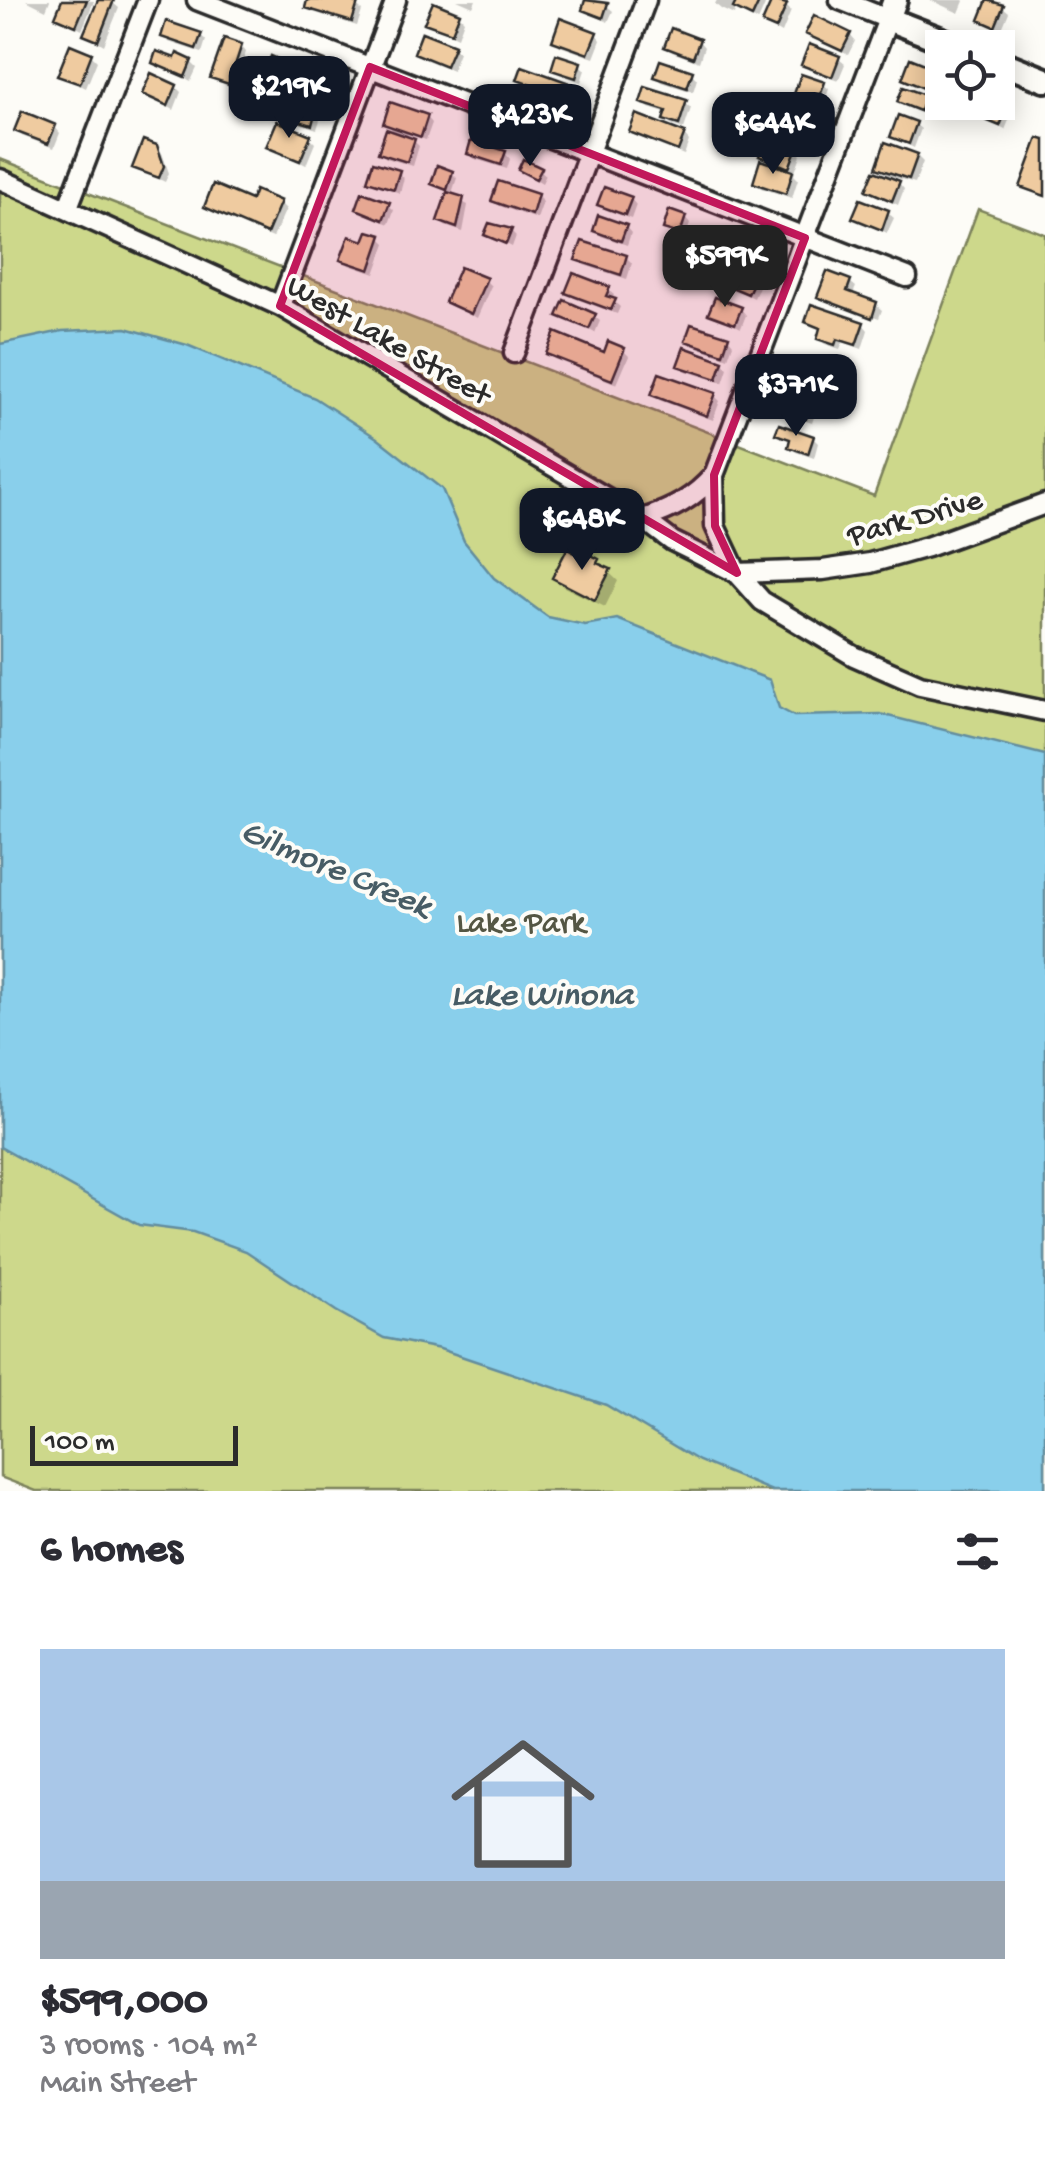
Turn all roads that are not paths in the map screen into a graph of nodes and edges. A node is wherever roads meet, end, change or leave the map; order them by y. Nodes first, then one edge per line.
1 (148, 0) edge
2 (198, 0) edge
3 (396, 0) edge
4 (646, 0) edge
5 (840, 0) edge
6 (891, 10) edge
7 (928, 30) edge
8 (370, 68) junction
9 (1015, 68) edge
10 (1045, 80) edge
11 (588, 154) junction
12 (0, 178) edge
13 (68, 207) junction
14 (804, 238) junction
15 (908, 277) dead end
16 (280, 306) junction
17 (514, 354) dead end
18 (714, 475) junction
19 (1045, 504) edge
20 (643, 519) junction
21 (736, 573) junction
22 (1045, 712) edge

1 - 13 street
2 - 8 street
3 - 8 street
4 - 11 street
5 - 6 street
6 - 7 main road
6 - 14 street
8 - 11 street
8 - 16 street
9 - 10 main road
11 - 14 street
11 - 17 street
12 - 13 street, West Lake Street
13 - 16 street, West Lake Street
14 - 15 street
14 - 18 street
16 - 20 street, West Lake Street
18 - 20 street
18 - 21 street
19 - 21 street, Park Drive
20 - 21 street, West Lake Street
21 - 22 street

